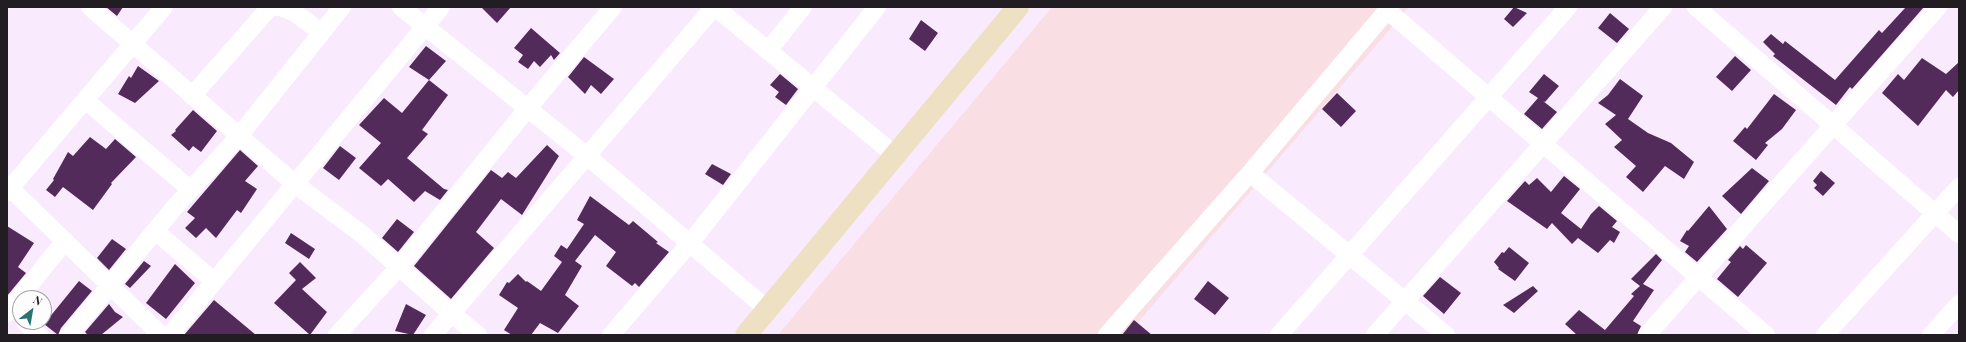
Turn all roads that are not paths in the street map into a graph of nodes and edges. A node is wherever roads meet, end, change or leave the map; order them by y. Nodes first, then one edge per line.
1 (90, 7) edge
2 (164, 7) edge
3 (342, 7) edge
4 (401, 7) edge
5 (441, 7) edge
6 (714, 7) edge
7 (803, 7) edge
8 (877, 7) edge
9 (1018, 7) edge
10 (1568, 7) edge
11 (1663, 7) edge
12 (1696, 7) edge
13 (1938, 7) edge
14 (1388, 9) edge
15 (605, 10) edge
16 (424, 27) junction
17 (321, 32) junction
18 (132, 44) junction
19 (768, 51) junction
20 (813, 88) junction
21 (192, 96) junction
22 (1489, 96) junction
23 (85, 100) junction
24 (527, 109) junction
25 (1834, 126) junction
26 (239, 136) junction
27 (1544, 143) junction
28 (895, 155) junction
29 (588, 156) junction
30 (1250, 173) junction
31 (294, 184) junction
32 (1959, 187) edge
33 (8, 189) edge
34 (190, 190) junction
35 (1935, 213) junction
36 (155, 231) junction
37 (1959, 234) edge
38 (65, 241) junction
39 (690, 243) junction
40 (1349, 255) junction
41 (399, 267) junction
42 (1699, 277) junction
43 (214, 281) junction
44 (111, 286) junction
45 (29, 290) edge
46 (1404, 301) junction
47 (1959, 304) edge
48 (767, 309) junction
49 (451, 313) junction
50 (1111, 333) edge
51 (69, 335) edge
52 (161, 335) edge
53 (170, 335) edge
54 (337, 335) edge
55 (432, 335) edge
56 (478, 335) edge
57 (611, 335) edge
58 (746, 335) edge
59 (1278, 335) edge
60 (1375, 335) edge
61 (1446, 335) edge
62 (1647, 335) edge
63 (1766, 335) edge
64 (1825, 335) edge
65 (1931, 335) edge

1 - 18 street
2 - 18 street
3 - 17 street
4 - 16 street
5 - 16 street
6 - 19 street
6 - 29 street
7 - 19 street
8 - 20 street
9 - 28 street
10 - 22 street
11 - 27 street
12 - 25 street
13 - 25 street
14 - 22 street
14 - 30 street
15 - 24 street
16 - 24 street
16 - 31 street
17 - 21 street
17 - 26 street
18 - 21 street
18 - 23 street
19 - 20 street
20 - 28 street
20 - 39 street
21 - 26 street
22 - 27 street
22 - 40 street
23 - 33 street
23 - 34 street
24 - 29 street
24 - 41 street
25 - 35 street
25 - 42 street
26 - 31 street
26 - 34 street
27 - 42 street
27 - 46 street
28 - 48 street
29 - 39 street
29 - 49 street
30 - 40 street
30 - 50 street
31 - 41 street
31 - 43 street
32 - 35 street
33 - 38 street
34 - 36 street
35 - 37 street
35 - 64 street
36 - 43 street
36 - 44 street
38 - 44 street
38 - 45 street
39 - 48 street
39 - 57 street
40 - 46 street
40 - 59 street
41 - 49 street
41 - 54 street
42 - 62 street
42 - 63 street
43 - 53 street
44 - 51 street
44 - 52 street
46 - 60 street
46 - 61 street
47 - 65 street
48 - 58 street
49 - 55 street
49 - 56 street

